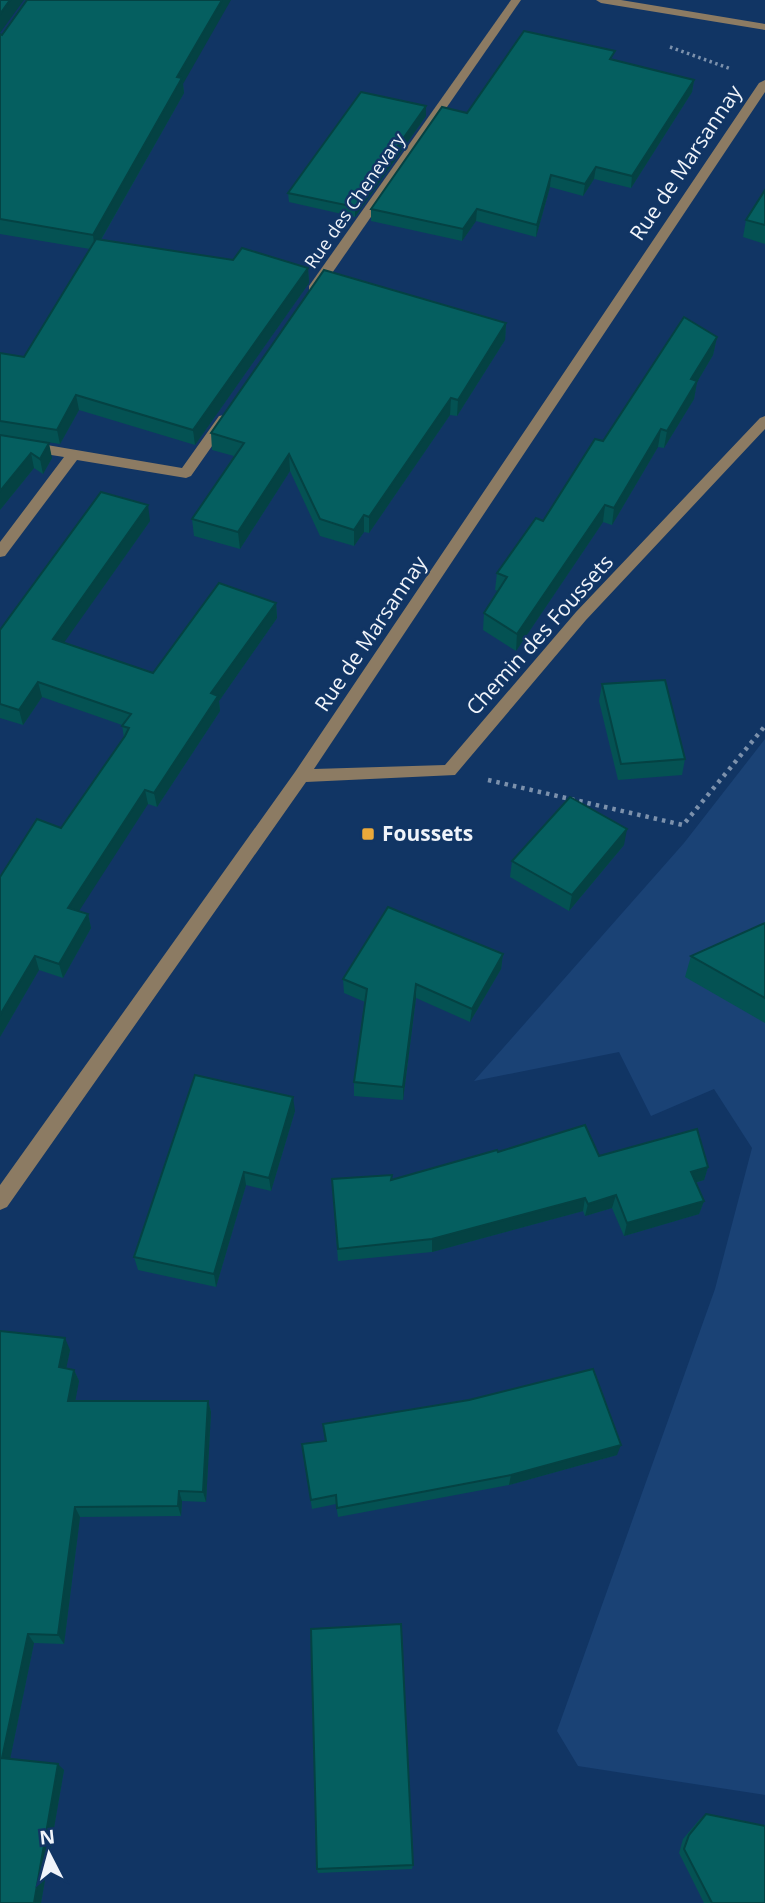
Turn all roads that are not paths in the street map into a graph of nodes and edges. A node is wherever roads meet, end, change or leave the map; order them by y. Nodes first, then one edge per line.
1 (516, 0) edge
2 (601, 0) edge
3 (765, 27) edge
4 (765, 83) edge
5 (758, 101) edge
6 (304, 304) edge
7 (233, 406) edge
8 (765, 421) edge
9 (0, 442) edge
10 (74, 454) junction
11 (0, 552) edge
12 (301, 776) junction
13 (0, 1201) edge

1 - 6 street, Rue des Chenevary
2 - 3 street
4 - 5 street, Rue de Marsannay
5 - 12 street, Rue de Marsannay
7 - 10 street
8 - 12 street, Chemin des Foussets
9 - 10 street
10 - 11 street
12 - 13 street, Rue de Marsannay

